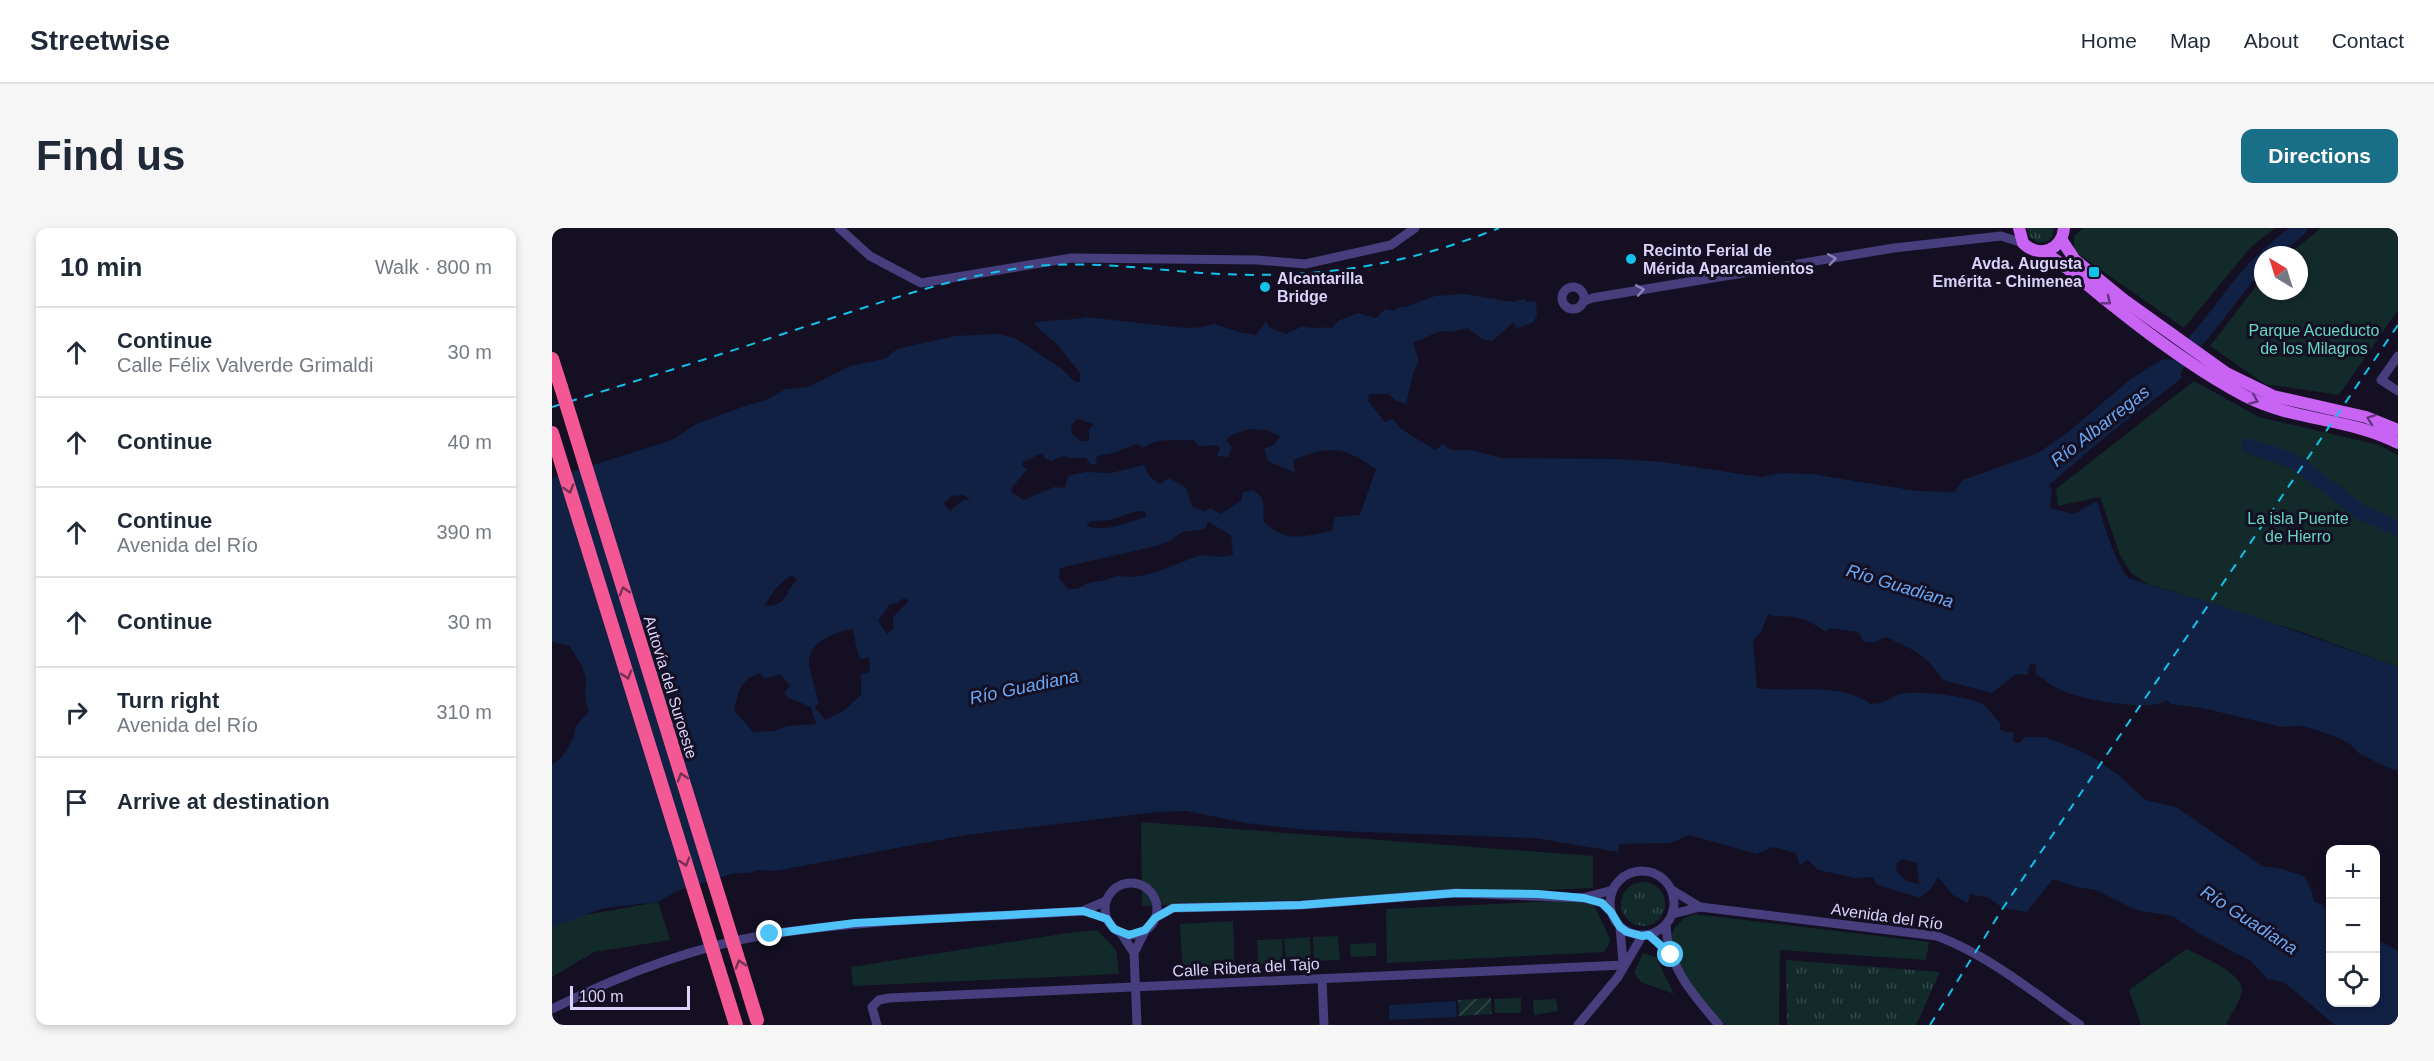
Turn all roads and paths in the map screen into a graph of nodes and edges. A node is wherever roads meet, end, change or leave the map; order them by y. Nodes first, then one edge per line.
1 (839, 228) edge
2 (1415, 228) edge
3 (2019, 228) edge
4 (2065, 232) edge
5 (2023, 243) junction
6 (2044, 252) junction
7 (1583, 302) dead end
8 (2174, 343) junction
9 (2398, 356) edge
10 (552, 359) edge
11 (2207, 367) junction
12 (2398, 391) edge
13 (2398, 430) edge
14 (552, 433) edge
15 (2398, 443) edge
16 (1613, 890) junction
17 (1672, 890) junction
18 (1154, 897) junction
19 (1584, 898) junction
20 (1106, 902) junction
21 (1173, 908) junction
22 (1700, 908) junction
23 (1083, 911) junction
24 (1611, 912) junction
25 (1673, 914) junction
26 (1155, 918) junction
27 (1107, 919) junction
28 (1666, 925) junction
29 (1620, 927) junction
30 (1145, 930) junction
31 (1121, 933) junction
32 (1646, 935) junction
33 (1134, 953) junction
34 (1671, 955) junction
35 (1624, 964) junction
36 (1322, 978) junction
37 (1135, 987) junction
38 (552, 1009) edge
39 (758, 1022) edge
40 (736, 1025) edge
41 (877, 1025) edge
42 (1137, 1025) edge
43 (1324, 1025) edge
44 (1578, 1025) edge
45 (1719, 1025) edge
46 (2080, 1025) edge

1 - 2 street
3 - 5 main road
4 - 6 main road
4 - 8 main road
5 - 6 main road
7 -> 5 street
6 -> 8 main road
8 - 11 main road
9 - 12 street
39 -> 10 highway, Autovía del Suroeste, bridge
13 -> 11 main road
11 -> 15 main road
14 -> 40 highway, bridge
16 - 17 street
16 - 19 street
16 - 24 street
17 - 22 street, Avenida del Río
17 - 25 street
18 - 20 street
18 - 21 street
18 - 26 street
19 - 21 street
19 - 24 street
20 - 23 street
20 - 27 street
21 - 26 street
22 - 25 street, Avenida del Río
22 - 46 street, Avenida del Río
23 - 27 street
23 - 38 street
24 - 29 street
25 - 28 street
26 - 30 street
27 - 31 street
28 - 32 street
28 - 34 street
29 - 32 street
29 - 35 street
30 - 31 street
30 - 33 street
31 - 33 street
32 - 34 street
32 - 35 street
33 - 37 street
34 - 45 street
35 - 36 street, Calle Ribera del Tajo
35 - 44 street
36 - 37 street, Calle Ribera del Tajo
36 - 43 street
37 - 41 street, Calle Ribera del Tajo
37 - 42 street

